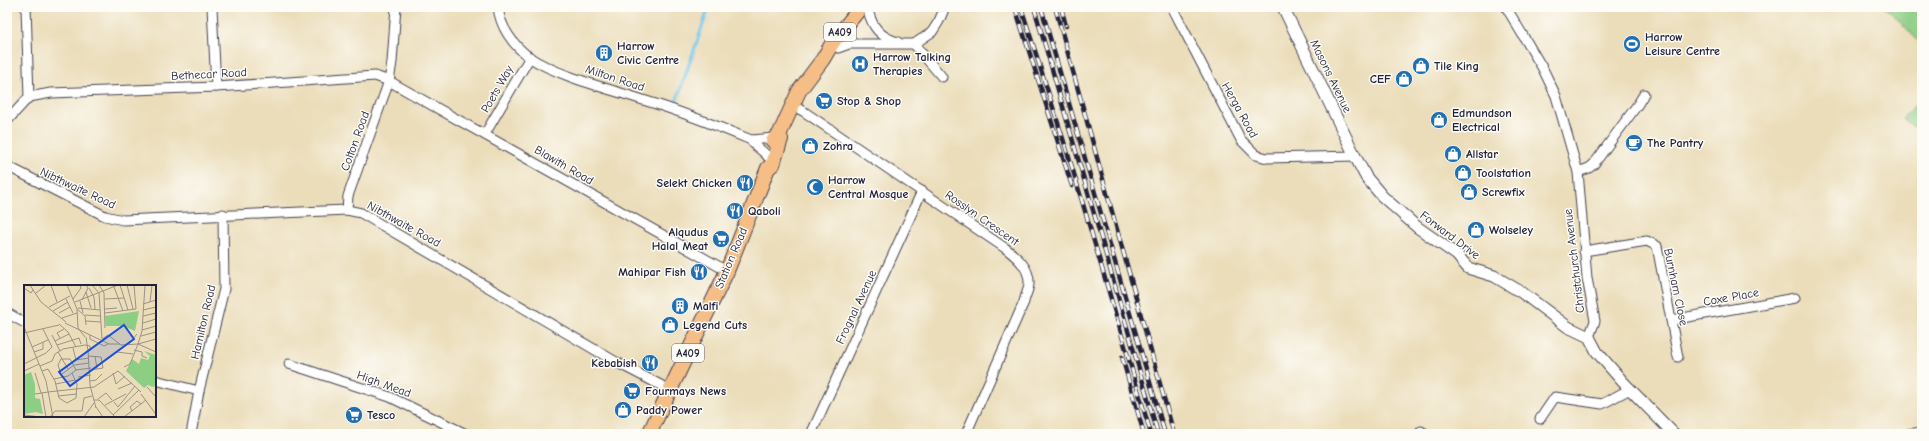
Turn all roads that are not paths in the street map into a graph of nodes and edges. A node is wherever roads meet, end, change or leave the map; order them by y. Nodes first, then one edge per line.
1 (26, 7) edge
2 (212, 7) edge
3 (396, 7) edge
4 (498, 7) edge
5 (945, 7) edge
6 (1172, 7) edge
7 (1283, 7) edge
8 (1506, 7) edge
9 (866, 8) edge
10 (901, 43) junction
11 (914, 44) junction
12 (838, 48) junction
13 (530, 57) junction
14 (823, 60) junction
15 (942, 77) dead end
16 (389, 81) junction
17 (216, 87) junction
18 (1644, 94) dead end
19 (29, 97) junction
20 (791, 105) junction
21 (7, 121) edge
22 (485, 134) junction
23 (776, 136) junction
24 (751, 140) junction
25 (1355, 156) junction
26 (768, 162) junction
27 (7, 166) edge
28 (1578, 172) junction
29 (922, 191) junction
30 (347, 210) junction
31 (223, 214) junction
32 (1584, 251) junction
33 (727, 271) junction
34 (1795, 298) dead end
35 (7, 313) edge
36 (1671, 320) junction
37 (24, 322) edge
38 (1589, 337) junction
39 (1678, 357) dead end
40 (289, 364) dead end
41 (156, 380) edge
42 (1630, 389) junction
43 (670, 390) junction
44 (199, 391) junction
45 (1540, 420) dead end
46 (1922, 432) edge
47 (653, 433) edge
48 (191, 434) edge
49 (466, 434) edge
50 (811, 434) edge
51 (966, 434) edge
52 (1674, 434) edge
53 (1908, 434) edge

1 - 19 street
2 - 17 street
3 - 16 street, Colton Road
4 - 13 street, Milton Road
5 - 11 street
6 - 25 street, Herga Road
7 - 25 street, Masons Avenue
8 - 28 street, Christchurch Avenue
9 - 10 street
9 - 12 main road, Station Road / A409
9 - 14 main road, Station Road / A409
10 - 11 street
10 - 12 street
11 - 15 street
12 - 14 main road, Station Road / A409
13 - 22 street, Poets Way
13 - 24 street, Milton Road
14 - 20 main road, Station Road / A409
16 - 17 street, Bethecar Road
16 - 22 street, Blawith Road
16 - 30 street, Colton Road
17 - 19 street, Bethecar Road
18 - 28 street
19 - 21 street
20 - 23 main road, Station Road / A409
20 - 29 street, Rosslyn Crescent
22 - 33 street, Blawith Road
23 - 24 street, Milton Road
23 - 26 main road, Station Road / A409
24 - 26 street, Milton Road
25 - 38 street, Forward Drive
26 - 33 main road, Station Road / A409
27 - 31 street, Nibthwaite Road
28 - 32 street, Christchurch Avenue
29 - 50 street, Frognal Avenue
29 - 51 street, Rosslyn Crescent
30 - 31 street, Nibthwaite Road
30 - 43 street, Nibthwaite Road
31 - 44 street, Hamilton Road
32 - 36 street, Burnham Close
32 - 38 street, Christchurch Avenue
33 - 43 main road, Station Road / A409
34 - 36 street, Coxe Place
35 - 37 street
36 - 39 street, Burnham Close
38 - 42 street
40 - 49 street, High Mead
41 - 44 street
42 - 45 street
42 - 52 street
43 - 47 main road, Station Road / A409
44 - 48 street, Hamilton Road
46 - 53 street

